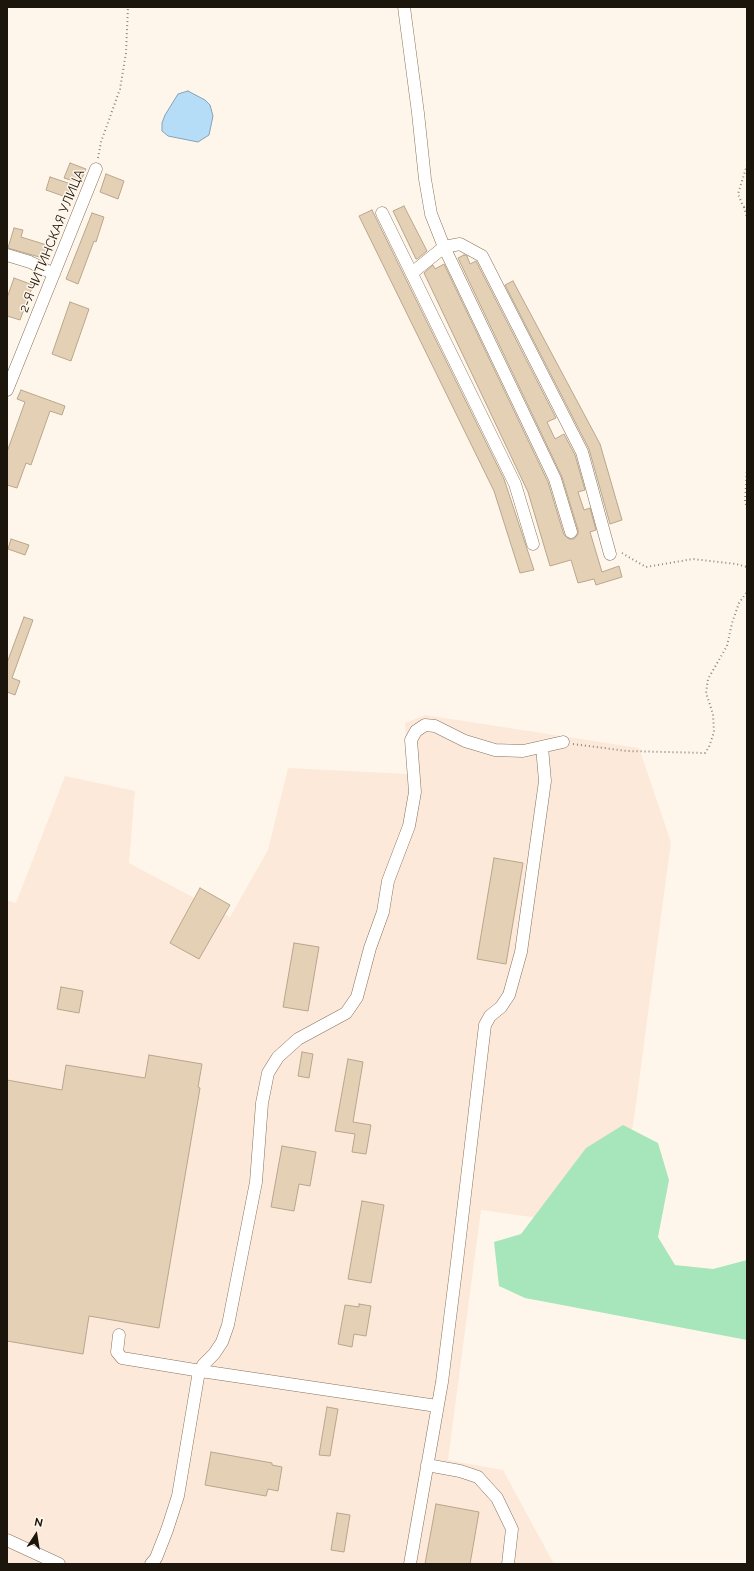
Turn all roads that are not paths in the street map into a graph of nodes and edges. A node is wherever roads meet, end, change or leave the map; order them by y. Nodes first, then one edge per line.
1 (404, 7) edge
2 (96, 169) road end
3 (382, 213) dead end
4 (444, 247) junction
5 (7, 255) edge
6 (412, 273) junction
7 (54, 274) junction
8 (7, 390) edge
9 (571, 532) dead end
10 (533, 544) dead end
11 (608, 549) road end
12 (563, 742) road end
13 (542, 747) junction
14 (119, 1335) dead end
15 (201, 1371) junction
16 (438, 1406) junction
17 (428, 1465) junction
18 (7, 1540) edge
19 (59, 1564) edge
20 (151, 1564) edge
21 (410, 1564) edge
22 (508, 1564) edge

1 - 4 street
2 - 7 street, 2-Я ЧИТИНСКАЯ УЛИЦА
3 - 6 street
4 - 6 street
4 - 9 street
4 - 11 street
5 - 7 street
6 - 10 street
7 - 8 street, 2-Я ЧИТИНСКАЯ УЛИЦА
12 - 13 street
13 - 15 street
13 - 16 street
14 - 15 street
15 - 16 street
15 - 20 street
16 - 17 street
17 - 21 street
17 - 22 street
18 - 19 street

